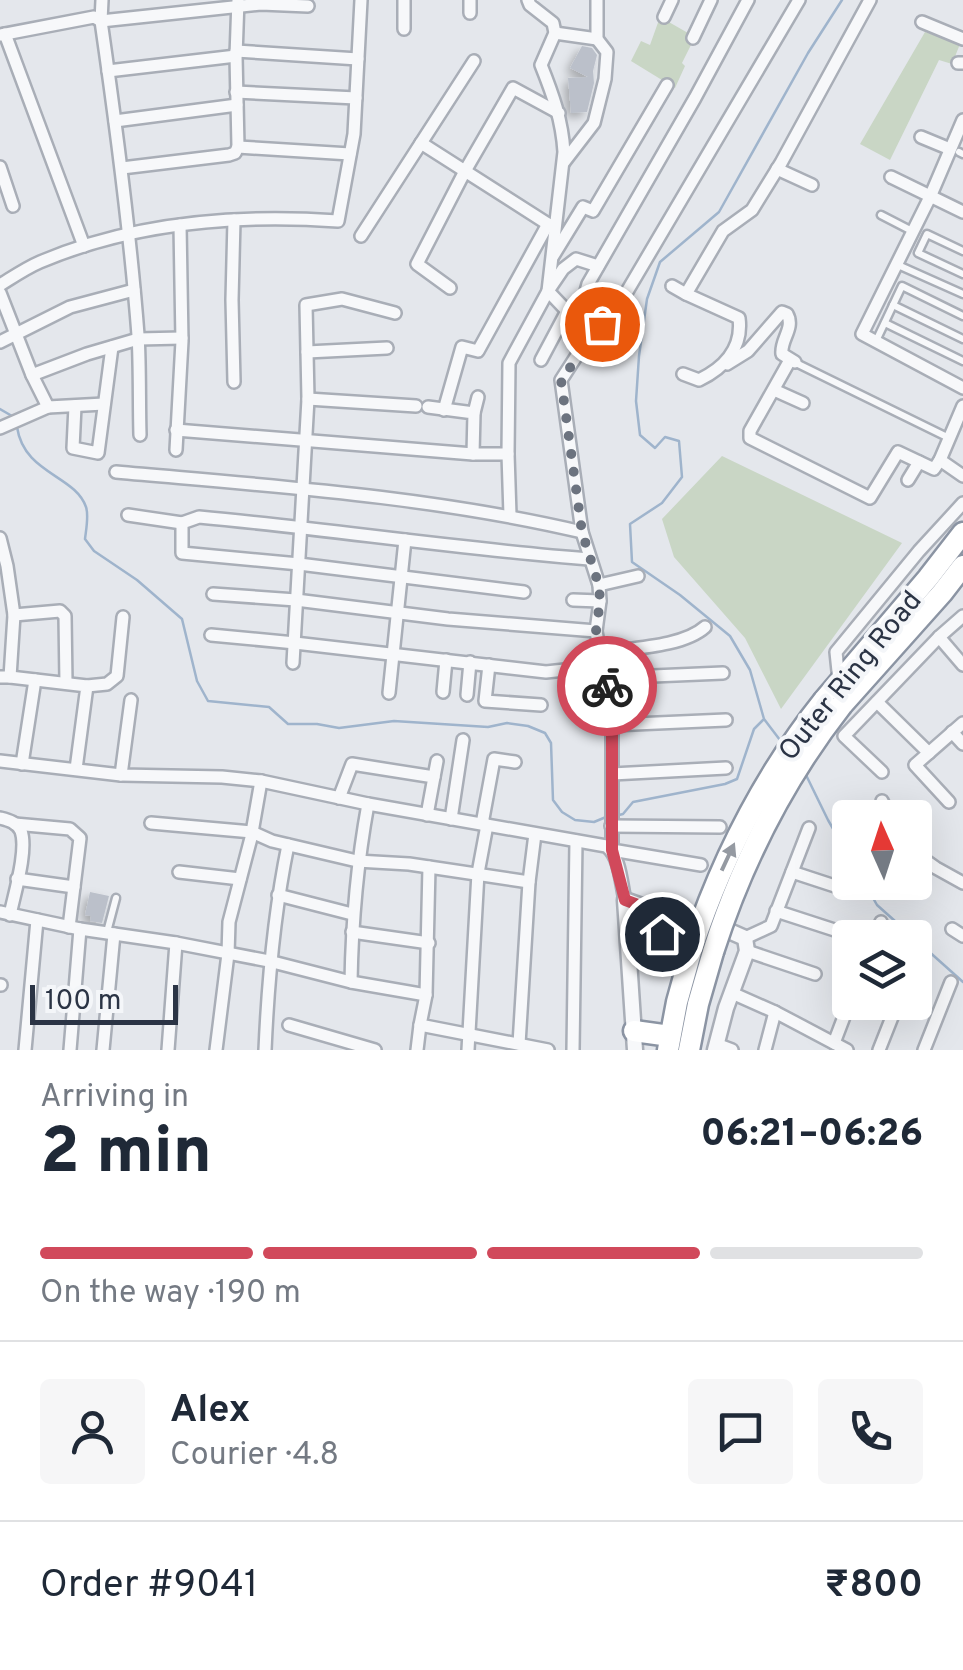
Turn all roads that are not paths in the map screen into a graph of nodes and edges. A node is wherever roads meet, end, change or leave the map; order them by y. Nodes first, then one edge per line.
1 (102, 0) edge
2 (361, 0) edge
3 (404, 0) edge
4 (528, 0) edge
5 (597, 0) edge
6 (672, 0) edge
7 (711, 0) edge
8 (748, 0) edge
9 (799, 0) edge
10 (870, 0) edge
11 (238, 3) edge
12 (308, 6) dead end
13 (664, 17) dead end
14 (101, 20) junction
15 (922, 22) dead end
16 (404, 29) dead end
17 (555, 34) junction
18 (2, 35) edge
19 (693, 38) dead end
20 (597, 39) junction
21 (963, 39) edge
22 (236, 54) junction
23 (358, 59) junction
24 (474, 60) dead end
25 (108, 71) junction
26 (667, 85) dead end
27 (237, 98) junction
28 (356, 98) junction
29 (559, 113) junction
30 (963, 120) edge
31 (115, 121) junction
32 (921, 137) dead end
33 (421, 143) junction
34 (238, 148) junction
35 (958, 152) edge
36 (350, 154) junction
37 (562, 165) junction
38 (0, 167) edge
39 (122, 168) junction
40 (778, 169) junction
41 (465, 172) junction
42 (890, 177) dead end
43 (812, 185) dead end
44 (930, 197) junction
45 (14, 206) dead end
46 (963, 212) edge
47 (881, 215) dead end
48 (234, 220) junction
49 (180, 225) junction
50 (551, 227) junction
51 (913, 231) junction
52 (127, 235) junction
53 (362, 236) dead end
54 (84, 246) junction
55 (963, 251) edge
56 (551, 260) junction
57 (898, 265) junction
58 (598, 266) junction
59 (963, 274) edge
60 (0, 285) edge
61 (672, 286) dead end
62 (450, 288) dead end
63 (134, 290) junction
64 (548, 291) junction
65 (0, 293) edge
66 (686, 294) junction
67 (963, 294) edge
68 (893, 304) junction
69 (394, 313) dead end
70 (573, 314) junction
71 (963, 316) edge
72 (885, 323) junction
73 (15, 334) junction
74 (182, 338) junction
75 (138, 339) junction
76 (963, 339) edge
77 (0, 342) edge
78 (876, 342) junction
79 (112, 346) junction
80 (387, 348) dead end
81 (582, 349) junction
82 (307, 352) junction
83 (541, 360) dead end
84 (793, 361) junction
85 (963, 361) edge
86 (727, 364) junction
87 (683, 374) dead end
88 (32, 375) junction
89 (234, 382) dead end
90 (963, 388) edge
91 (774, 390) junction
92 (478, 396) dead end
93 (308, 399) junction
94 (802, 403) dead end
95 (104, 404) junction
96 (74, 406) junction
97 (963, 406) edge
98 (48, 407) junction
99 (444, 410) junction
100 (474, 414) junction
101 (2, 427) edge
102 (176, 430) junction
103 (140, 435) dead end
104 (949, 438) junction
105 (306, 441) junction
106 (176, 450) dead end
107 (473, 454) junction
108 (508, 454) junction
109 (940, 460) junction
110 (919, 462) junction
111 (116, 472) dead end
112 (963, 476) edge
113 (908, 480) dead end
114 (304, 489) junction
115 (963, 504) edge
116 (128, 515) dead end
117 (510, 515) junction
118 (182, 522) junction
119 (302, 526) junction
120 (582, 532) junction
121 (963, 532) edge
122 (0, 538) edge
123 (405, 540) junction
124 (589, 559) junction
125 (299, 564) junction
126 (963, 566) edge
127 (401, 576) junction
128 (638, 576) dead end
129 (599, 586) junction
130 (524, 592) dead end
131 (213, 594) dead end
132 (296, 600) junction
133 (573, 600) dead end
134 (600, 601) junction
135 (396, 614) junction
136 (14, 615) junction
137 (963, 616) edge
138 (122, 617) dead end
139 (705, 627) dead end
140 (596, 631) junction
141 (211, 636) dead end
142 (938, 637) junction
143 (295, 642) junction
144 (393, 654) junction
145 (446, 660) junction
146 (470, 662) junction
147 (293, 664) dead end
148 (489, 665) junction
149 (963, 665) edge
150 (603, 666) junction
151 (724, 673) dead end
152 (5, 678) edge
153 (35, 680) junction
154 (839, 681) junction
155 (66, 682) junction
156 (87, 686) junction
157 (443, 692) dead end
158 (389, 693) dead end
159 (468, 694) dead end
160 (131, 700) dead end
161 (833, 702) junction
162 (877, 702) junction
163 (542, 706) dead end
164 (726, 720) dead end
165 (963, 723) edge
166 (612, 725) junction
167 (952, 732) junction
168 (462, 740) dead end
169 (963, 744) edge
170 (929, 753) junction
171 (0, 761) edge
172 (437, 761) dead end
173 (515, 762) dead end
174 (22, 764) junction
175 (726, 768) dead end
176 (76, 770) junction
177 (882, 772) dead end
178 (612, 774) junction
179 (121, 775) junction
180 (434, 778) junction
181 (261, 781) junction
182 (339, 798) junction
183 (950, 802) dead end
184 (368, 804) junction
185 (426, 815) junction
186 (0, 818) edge
187 (450, 819) junction
188 (151, 823) dead end
189 (15, 824) junction
190 (484, 825) junction
191 (612, 825) junction
192 (720, 828) dead end
193 (809, 828) dead end
194 (252, 832) junction
195 (536, 834) junction
196 (576, 841) junction
197 (288, 845) junction
198 (612, 850) junction
199 (358, 861) junction
200 (701, 865) dead end
201 (932, 865) edge
202 (430, 867) junction
203 (178, 872) dead end
204 (792, 872) junction
205 (478, 873) junction
206 (17, 879) junction
207 (240, 879) junction
208 (529, 882) junction
209 (963, 884) edge
210 (832, 885) edge
211 (74, 887) junction
212 (278, 895) junction
213 (116, 898) dead end
214 (625, 900) junction
215 (776, 911) junction
216 (668, 912) junction
217 (5, 914) edge
218 (352, 914) junction
219 (38, 920) junction
220 (75, 928) junction
221 (832, 929) edge
222 (352, 932) junction
223 (111, 934) junction
224 (176, 943) junction
225 (428, 943) junction
226 (746, 944) junction
227 (703, 950) junction
228 (228, 954) junction
229 (657, 956) dead end
230 (270, 961) junction
231 (815, 974) dead end
232 (351, 982) junction
233 (951, 982) dead end
234 (732, 993) junction
235 (426, 995) junction
236 (775, 1012) junction
237 (839, 1020) edge
238 (891, 1020) edge
239 (289, 1025) dead end
240 (420, 1026) junction
241 (470, 1035) junction
242 (634, 1040) edge
243 (669, 1043) edge
244 (825, 1044) edge
245 (514, 1046) edge
246 (715, 1047) edge
247 (24, 1050) edge
248 (70, 1050) edge
249 (103, 1050) edge
250 (168, 1050) edge
251 (216, 1050) edge
252 (265, 1050) edge
253 (375, 1050) edge
254 (417, 1050) edge
255 (468, 1050) edge
256 (548, 1050) edge
257 (574, 1050) edge
258 (690, 1050) edge
259 (732, 1050) edge
260 (765, 1050) edge
261 (846, 1050) edge
262 (879, 1050) edge
263 (924, 1050) edge

1 - 14 street
2 - 23 street
3 - 16 street
4 - 17 street
5 - 20 street
6 - 13 street
7 - 19 street
8 - 58 street
9 - 81 street
10 - 40 street
11 - 12 street
11 - 14 street
11 - 22 street
14 - 18 street
14 - 25 street
15 - 21 street
17 - 20 street
17 - 29 street
18 - 54 street
20 - 37 street
22 - 23 street
22 - 25 street
22 - 27 street
23 - 28 street
24 - 33 street
25 - 31 street
26 - 56 street
27 - 28 street
27 - 31 street
27 - 34 street
28 - 36 street
29 - 37 street
29 - 41 street
30 - 35 street
31 - 39 street
32 - 35 street
33 - 41 street
33 - 53 street
34 - 36 street
34 - 39 street
35 - 44 street
36 - 48 street
37 - 50 street
38 - 45 street
39 - 52 street
40 - 43 street
40 - 66 street
41 - 50 street
41 - 62 street
42 - 44 street
44 - 46 street
44 - 51 street
47 - 51 lane
48 - 49 street
48 - 89 street
49 - 52 street
49 - 74 street
50 - 56 street
50 - 99 street
51 - 57 street
52 - 54 street
52 - 63 street
54 - 60 street
55 - 59 lane
56 - 64 street
57 - 67 lane
57 - 78 street
58 - 64 street
58 - 70 street
61 - 66 street
63 - 73 street
63 - 75 street
64 - 70 street
64 - 108 street
65 - 73 street
66 - 86 street
68 - 71 lane
68 - 72 lane
68 - 76 lane
69 - 82 street
70 - 81 street
70 - 83 street
72 - 78 lane
72 - 85 lane
73 - 77 street
73 - 88 street
74 - 75 street
74 - 102 street
75 - 79 street
75 - 103 street
78 - 90 street
79 - 88 street
79 - 95 street
80 - 82 street
81 - 120 street
82 - 93 street
84 - 86 street
84 - 91 street
84 - 104 lane
86 - 87 street
88 - 98 street
91 - 94 street
91 - 110 street
92 - 100 street
93 - 99 street
93 - 105 street
95 - 96 street
95 - 96 street
96 - 98 street
97 - 104 street
98 - 101 street
99 - 100 street
100 - 107 street
102 - 105 street
102 - 106 street
104 - 109 street
105 - 107 street
105 - 114 street
107 - 108 street
108 - 117 street
109 - 110 street
109 - 112 street
110 - 113 street
111 - 114 street
114 - 117 street
114 - 119 street
115 - 154 street
116 - 118 street
117 - 120 street
118 - 119 street
118 - 125 street
119 - 123 street
119 - 125 street
120 - 124 street
121 - 154 highway, Outer Ring Road
122 - 136 street
123 - 124 street
123 - 127 street
124 - 129 street
125 - 127 street
125 - 132 street
126 - 161 highway, Outer Ring Road
127 - 130 street
127 - 135 street
128 - 129 street
129 - 134 street
131 - 132 street
132 - 135 street
132 - 143 street
133 - 134 street
134 - 140 street
135 - 140 street
135 - 144 street
136 - 152 street
136 - 155 street
137 - 142 street
138 - 156 street
139 - 150 street
140 - 150 street
141 - 143 street
142 - 149 street
142 - 162 street
143 - 144 street
143 - 147 street
144 - 145 street
144 - 158 street
145 - 146 street
145 - 157 street
146 - 148 street
146 - 159 street
148 - 150 street
148 - 163 street
150 - 151 street
150 - 166 street
152 - 153 street
153 - 155 street
153 - 174 street
154 - 161 highway, Outer Ring Road
155 - 156 street
156 - 176 street
160 - 179 street
161 - 227 highway, Outer Ring Road, bridge
162 - 170 street
162 - 177 street
164 - 166 street
165 - 167 street
166 - 178 street
167 - 169 street
167 - 170 street
168 - 187 street
170 - 183 street
171 - 174 street
172 - 180 street
173 - 190 street
174 - 176 street
175 - 178 street
176 - 179 street
178 - 191 street
179 - 181 street
180 - 182 street
180 - 185 street
181 - 182 street
181 - 194 street
182 - 184 street
184 - 185 street
184 - 199 street
185 - 187 street
186 - 189 street
187 - 190 street
188 - 194 street
189 - 206 street
189 - 211 street
190 - 195 street
190 - 205 street
191 - 192 street
191 - 198 street
193 - 204 street
194 - 197 street
194 - 207 street
195 - 196 street
195 - 208 street
196 - 198 street
196 - 257 street
197 - 199 street
197 - 212 street
198 - 200 street
198 - 214 street
199 - 202 street
199 - 218 street
201 - 209 street
202 - 205 street
202 - 225 street
203 - 207 street
204 - 210 street
204 - 215 street
205 - 208 street
205 - 241 street
206 - 211 street
206 - 217 street
207 - 228 street
208 - 245 street
211 - 220 street
212 - 218 street
212 - 230 street
213 - 223 lane
214 - 216 street
214 - 242 street
215 - 221 street
215 - 226 street
216 - 226 street
216 - 229 lane
217 - 219 street
218 - 222 street
219 - 220 street
219 - 247 street
220 - 223 street
220 - 248 street
222 - 225 street
222 - 232 street
223 - 224 street
223 - 249 street
224 - 228 street
224 - 250 street
225 - 235 street
226 - 231 street
226 - 234 street
227 - 243 highway, Outer Ring Road
227 - 258 highway, Outer Ring Road
228 - 230 street
228 - 251 street
230 - 232 street
230 - 252 street
232 - 235 street
233 - 263 street
234 - 236 street
234 - 246 street
235 - 240 street
236 - 244 street
236 - 260 street
237 - 244 street
238 - 262 street
239 - 253 street
240 - 241 street
240 - 254 street
241 - 245 street
241 - 255 street
242 - 243 highway
244 - 261 street
245 - 256 street
246 - 259 street

